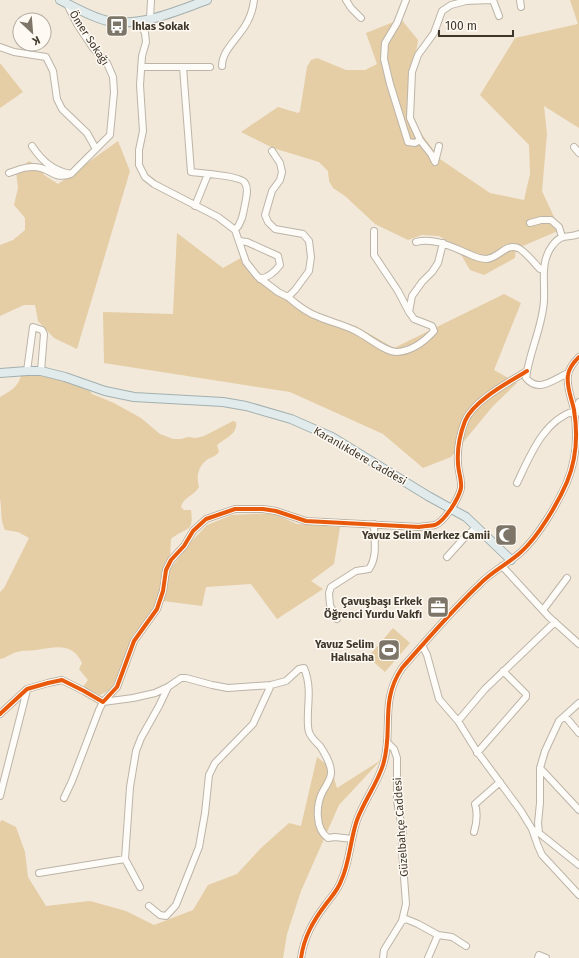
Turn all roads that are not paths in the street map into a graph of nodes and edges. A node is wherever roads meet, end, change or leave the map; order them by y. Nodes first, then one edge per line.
1 (150, 0) edge
2 (207, 0) edge
3 (254, 0) edge
4 (346, 0) edge
5 (406, 0) edge
6 (492, 0) edge
7 (64, 2) edge
8 (499, 16) dead end
9 (361, 18) dead end
10 (150, 19) junction
11 (139, 21) junction
12 (0, 47) edge
13 (222, 66) dead end
14 (141, 67) junction
15 (183, 67) junction
16 (210, 67) dead end
17 (420, 140) junction
18 (32, 146) dead end
19 (439, 146) dead end
20 (574, 147) dead end
21 (96, 149) junction
22 (272, 151) dead end
23 (579, 153) edge
24 (9, 173) dead end
25 (71, 174) junction
26 (208, 174) junction
27 (196, 206) junction
28 (530, 223) dead end
29 (235, 230) junction
30 (374, 230) dead end
31 (579, 234) edge
32 (562, 237) junction
33 (239, 241) junction
34 (416, 242) dead end
35 (443, 243) junction
36 (543, 270) junction
37 (260, 279) junction
38 (288, 297) junction
39 (409, 312) junction
40 (579, 358) edge
41 (27, 371) junction
42 (41, 371) junction
43 (526, 371) junction
44 (0, 373) edge
45 (568, 373) junction
46 (579, 402) edge
47 (575, 414) junction
48 (577, 442) edge
49 (517, 483) dead end
50 (451, 508) junction
51 (374, 524) junction
52 (477, 527) junction
53 (447, 557) dead end
54 (510, 560) junction
55 (502, 566) junction
56 (567, 578) dead end
57 (543, 610) junction
58 (337, 619) dead end
59 (555, 622) junction
60 (579, 644) edge
61 (422, 646) junction
62 (503, 671) junction
63 (271, 686) junction
64 (168, 687) junction
65 (27, 689) junction
66 (103, 702) junction
67 (579, 703) edge
68 (0, 714) edge
69 (565, 716) junction
70 (458, 721) junction
71 (579, 733) edge
72 (387, 742) junction
73 (477, 753) junction
74 (540, 768) junction
75 (500, 782) junction
76 (1, 793) edge
77 (64, 798) dead end
78 (579, 810) edge
79 (532, 829) junction
80 (474, 832) dead end
81 (539, 833) junction
82 (352, 839) junction
83 (125, 859) junction
84 (579, 865) edge
85 (39, 873) dead end
86 (140, 887) dead end
87 (579, 895) edge
88 (148, 906) dead end
89 (402, 920) junction
90 (438, 936) junction
91 (466, 946) dead end
92 (301, 958) edge
93 (383, 958) edge
94 (428, 958) edge
95 (538, 958) edge
96 (546, 958) edge

1 - 10 street
2 - 10 main road
3 - 13 street
4 - 9 street
5 - 17 street
6 - 8 street
6 - 17 street
7 - 11 main road
7 - 21 street, Ömer Sokağı
10 - 11 main road
11 - 14 street
12 - 21 street
14 - 15 street
14 - 27 street
15 - 16 street
15 - 26 street
17 - 19 street
18 - 25 street
20 - 23 street
21 - 25 street, Ömer Sokağı
22 - 38 street
24 - 25 street
26 - 27 street
26 - 29 street
27 - 29 street
28 - 32 street
29 - 33 street
30 - 39 street
31 - 32 street
32 - 36 street
33 - 37 street
33 - 37 street
34 - 35 street
35 - 36 street
35 - 39 street
36 - 43 street
37 - 38 street
38 - 39 street
40 - 45 street
41 - 42 main road, Karanlıkdere Caddesi
41 - 42 street
41 - 44 main road, Karanlıkdere Caddesi
42 - 50 main road, Karanlıkdere Caddesi
43 - 45 street
43 - 50 street
45 - 47 street
46 - 47 street
47 - 48 street
47 - 49 street
48 - 54 street
50 - 51 street
50 - 52 main road, Karanlıkdere Caddesi
51 - 58 street
51 - 66 street
52 - 53 street
52 - 54 main road, Karanlıkdere Caddesi
54 - 55 street
55 - 57 street
55 - 61 street
56 - 57 street
57 - 59 street
59 - 60 street
59 - 62 street
61 - 70 street
61 - 72 street
62 - 70 street
62 - 73 street
63 - 64 street
63 - 82 street
63 - 88 street
64 - 66 street
64 - 83 street
65 - 66 street
65 - 68 street
65 - 76 street
66 - 77 street
67 - 69 street
69 - 71 street
69 - 74 street
70 - 73 street
72 - 82 street
72 - 89 street, Güzelbahçe Caddesi
73 - 75 street
74 - 78 street
74 - 81 street
75 - 79 street
75 - 80 street
79 - 81 street
79 - 87 street
81 - 84 street
82 - 92 street
83 - 85 street
83 - 86 street
89 - 90 street
89 - 93 street, Güzelbahçe Caddesi
90 - 91 street
90 - 94 street
95 - 96 street

